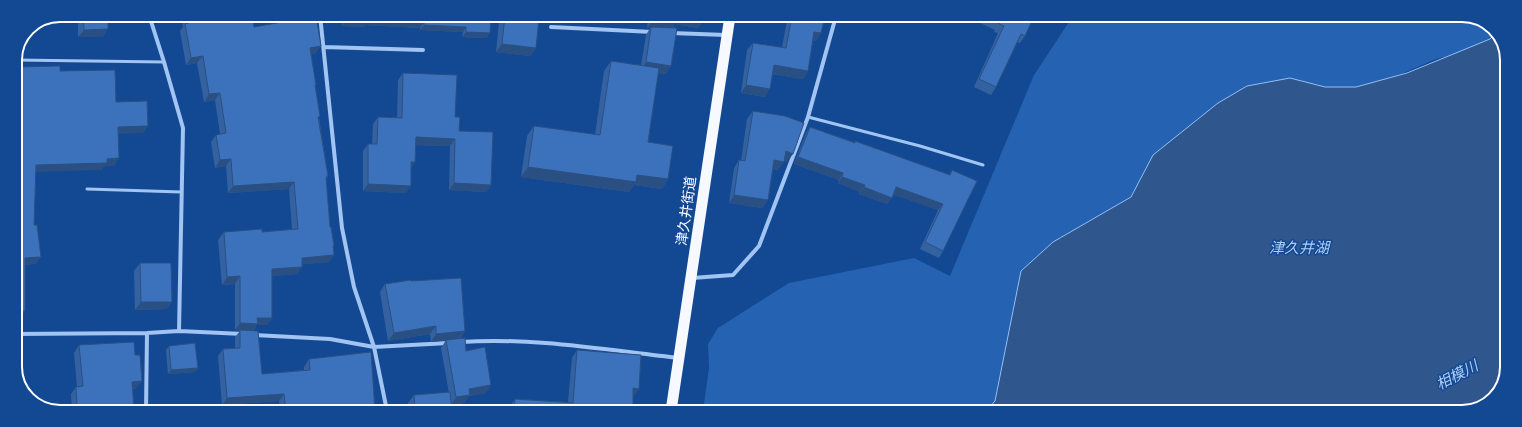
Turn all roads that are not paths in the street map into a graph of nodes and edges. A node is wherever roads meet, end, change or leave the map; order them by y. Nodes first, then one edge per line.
1 (151, 22) edge
2 (321, 22) edge
3 (729, 22) edge
4 (834, 22) edge
5 (550, 27) dead end
6 (658, 32) edge
7 (666, 32) edge
8 (727, 35) junction
9 (324, 47) junction
10 (423, 50) dead end
11 (22, 60) edge
12 (164, 62) junction
13 (808, 118) junction
14 (983, 165) dead end
15 (87, 189) dead end
16 (181, 192) junction
17 (691, 278) junction
18 (179, 331) junction
19 (146, 333) junction
20 (22, 334) edge
21 (374, 347) junction
22 (679, 358) junction
23 (146, 405) edge
24 (386, 405) edge
25 (672, 405) edge

1 - 12 street
2 - 9 street
3 - 8 highway, 津久井街道
4 - 13 street
5 - 6 street
7 - 8 street
8 - 17 highway, 津久井街道
9 - 10 street
9 - 21 street
11 - 12 lane
12 - 16 street
13 - 14 lane
13 - 17 street
15 - 16 lane
16 - 18 street
17 - 22 highway, 津久井街道
18 - 19 street
18 - 21 street
19 - 20 street
19 - 23 street
21 - 22 street
21 - 24 street
22 - 25 highway, 津久井街道

